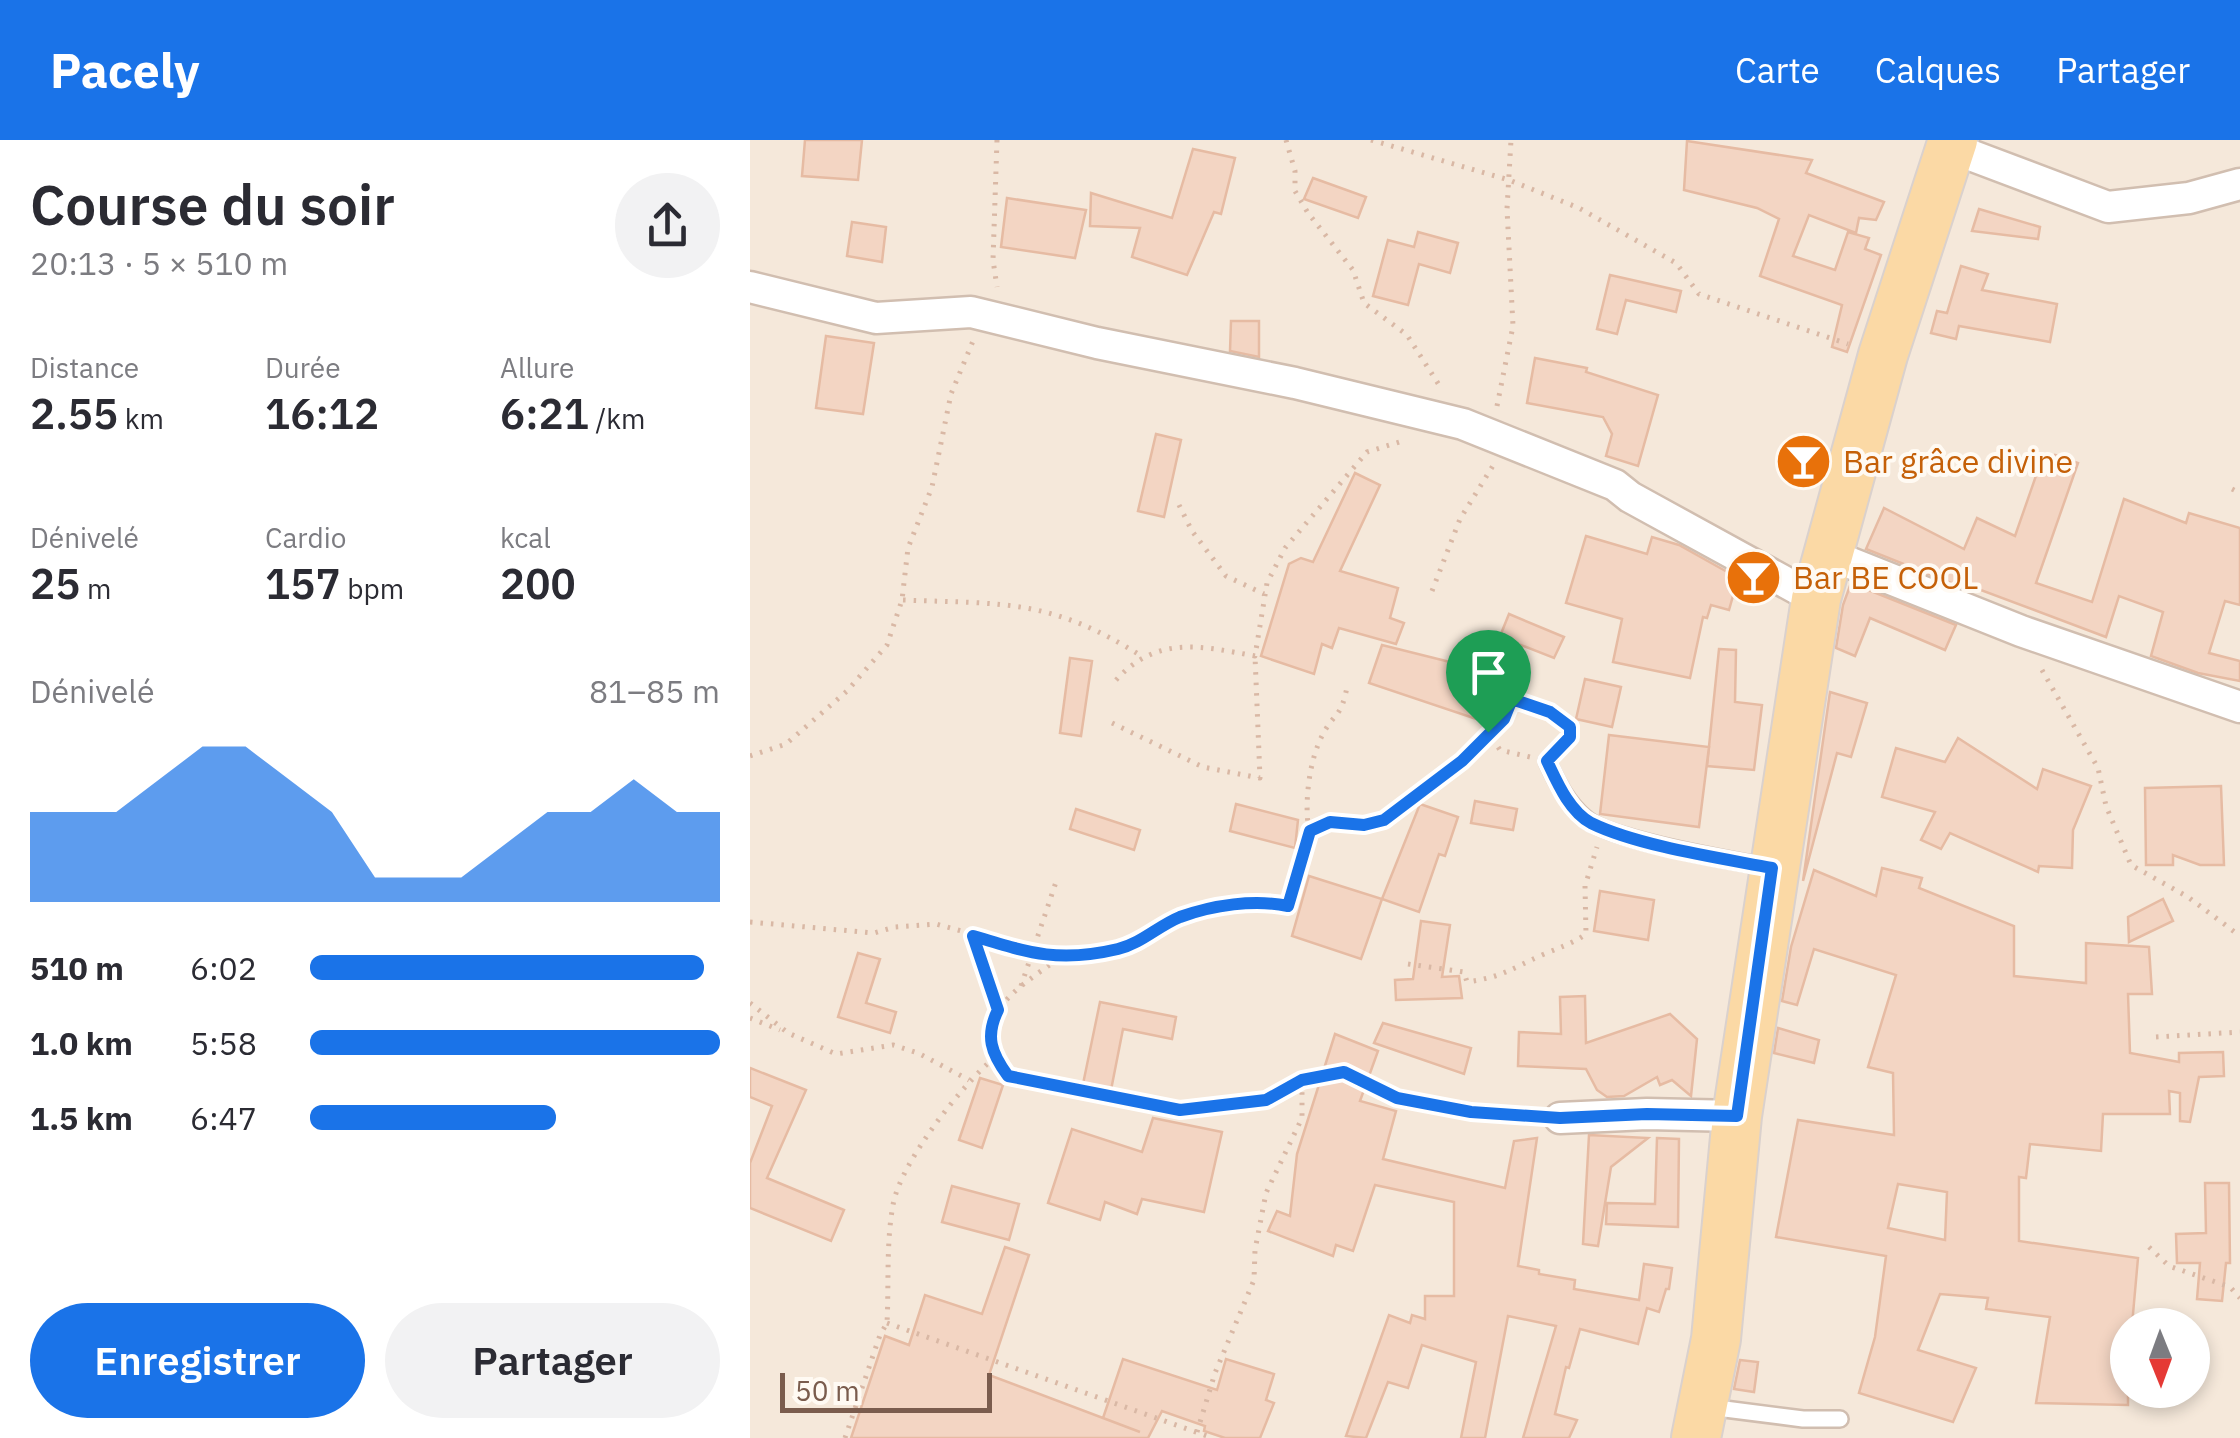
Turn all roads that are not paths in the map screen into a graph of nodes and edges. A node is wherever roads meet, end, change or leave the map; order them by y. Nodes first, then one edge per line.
1 (1951, 144) edge
2 (2240, 184) edge
3 (750, 287) edge
4 (1828, 554) junction
5 (1816, 599) junction
6 (2240, 707) edge
7 (1547, 761) road end
8 (1772, 868) junction
9 (1737, 1116) junction
10 (1560, 1118) road end
11 (1840, 1419) dead end
12 (1701, 1422) edge

1 - 2 street
1 - 4 main road
3 - 5 street
4 - 5 main road
4 - 6 street
5 - 8 main road
7 - 8 lane
8 - 9 main road
9 - 10 street
9 - 12 main road
11 - 12 lane

